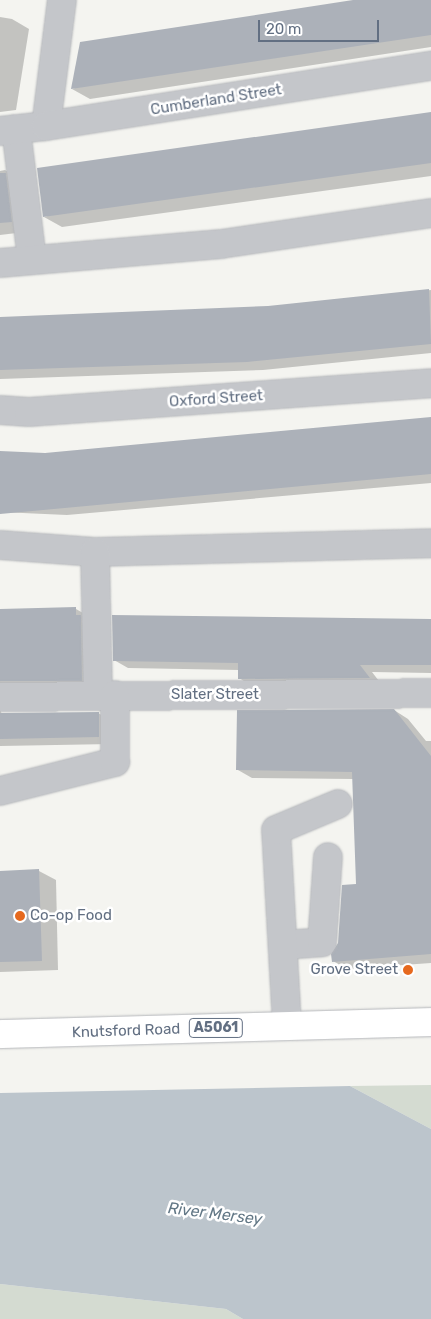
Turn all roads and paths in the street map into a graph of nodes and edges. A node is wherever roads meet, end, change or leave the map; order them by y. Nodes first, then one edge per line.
1 (62, 0) edge
2 (431, 66) edge
3 (46, 126) junction
4 (8, 130) edge
5 (431, 213) edge
6 (32, 260) junction
7 (0, 263) edge
8 (431, 383) edge
9 (0, 410) edge
10 (431, 543) edge
11 (0, 545) edge
12 (95, 552) junction
13 (431, 693) edge
14 (107, 695) junction
15 (0, 697) edge
16 (0, 791) edge
17 (338, 804) dead end
18 (328, 856) dead end
19 (283, 945) junction
20 (431, 1022) edge
21 (287, 1025) junction
22 (0, 1034) edge

1 - 3 street
2 - 3 street, Cumberland Street
3 - 4 street, Cumberland Street
4 - 6 street
5 - 6 street
6 - 7 street
8 - 9 street, Oxford Street
10 - 12 street
11 - 12 street
12 - 14 street
13 - 14 street, Slater Street
14 - 15 street, Slater Street
14 - 16 street
17 - 19 street
18 - 19 street
19 - 21 street
20 - 21 highway, Knutsford Road / A5061
21 - 22 highway, Knutsford Road / A5061

